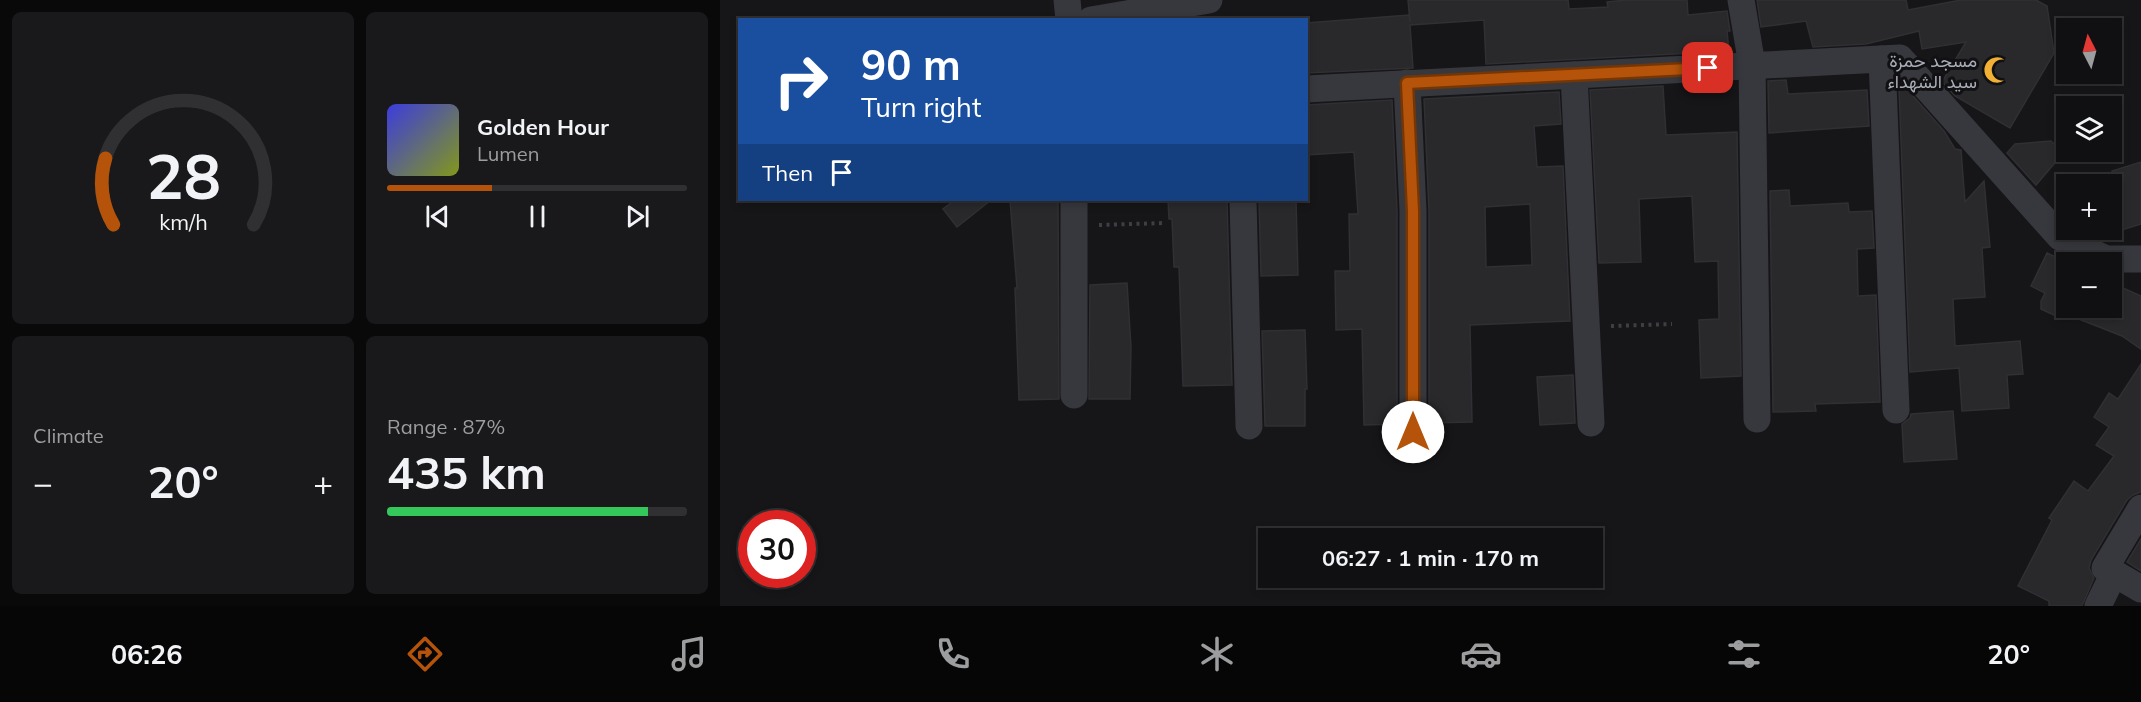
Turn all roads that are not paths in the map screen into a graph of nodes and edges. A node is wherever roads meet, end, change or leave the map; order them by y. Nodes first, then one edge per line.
1 (1066, 0) edge
2 (1209, 0) edge
3 (1741, 0) edge
4 (1069, 18) edge
5 (1103, 18) edge
6 (1882, 59) junction
7 (1752, 65) junction
8 (1574, 75) junction
9 (1407, 83) junction
10 (1308, 89) edge
11 (1243, 201) edge
12 (1074, 212) edge
13 (2141, 259) edge
14 (1074, 395) dead end
15 (1896, 410) dead end
16 (1757, 419) dead end
17 (1591, 423) dead end
18 (1249, 426) dead end
19 (1413, 432) dead end
20 (2141, 508) edge
21 (2114, 573) junction
22 (2141, 589) edge
23 (2098, 606) edge

1 - 4 street
2 - 5 street
3 - 7 street
6 - 7 street
6 - 13 street
6 - 15 street
7 - 8 street
7 - 16 street
8 - 9 street
8 - 17 street
9 - 10 street
9 - 19 street
11 - 18 street
12 - 14 street
20 - 21 street
21 - 22 street
21 - 23 street

